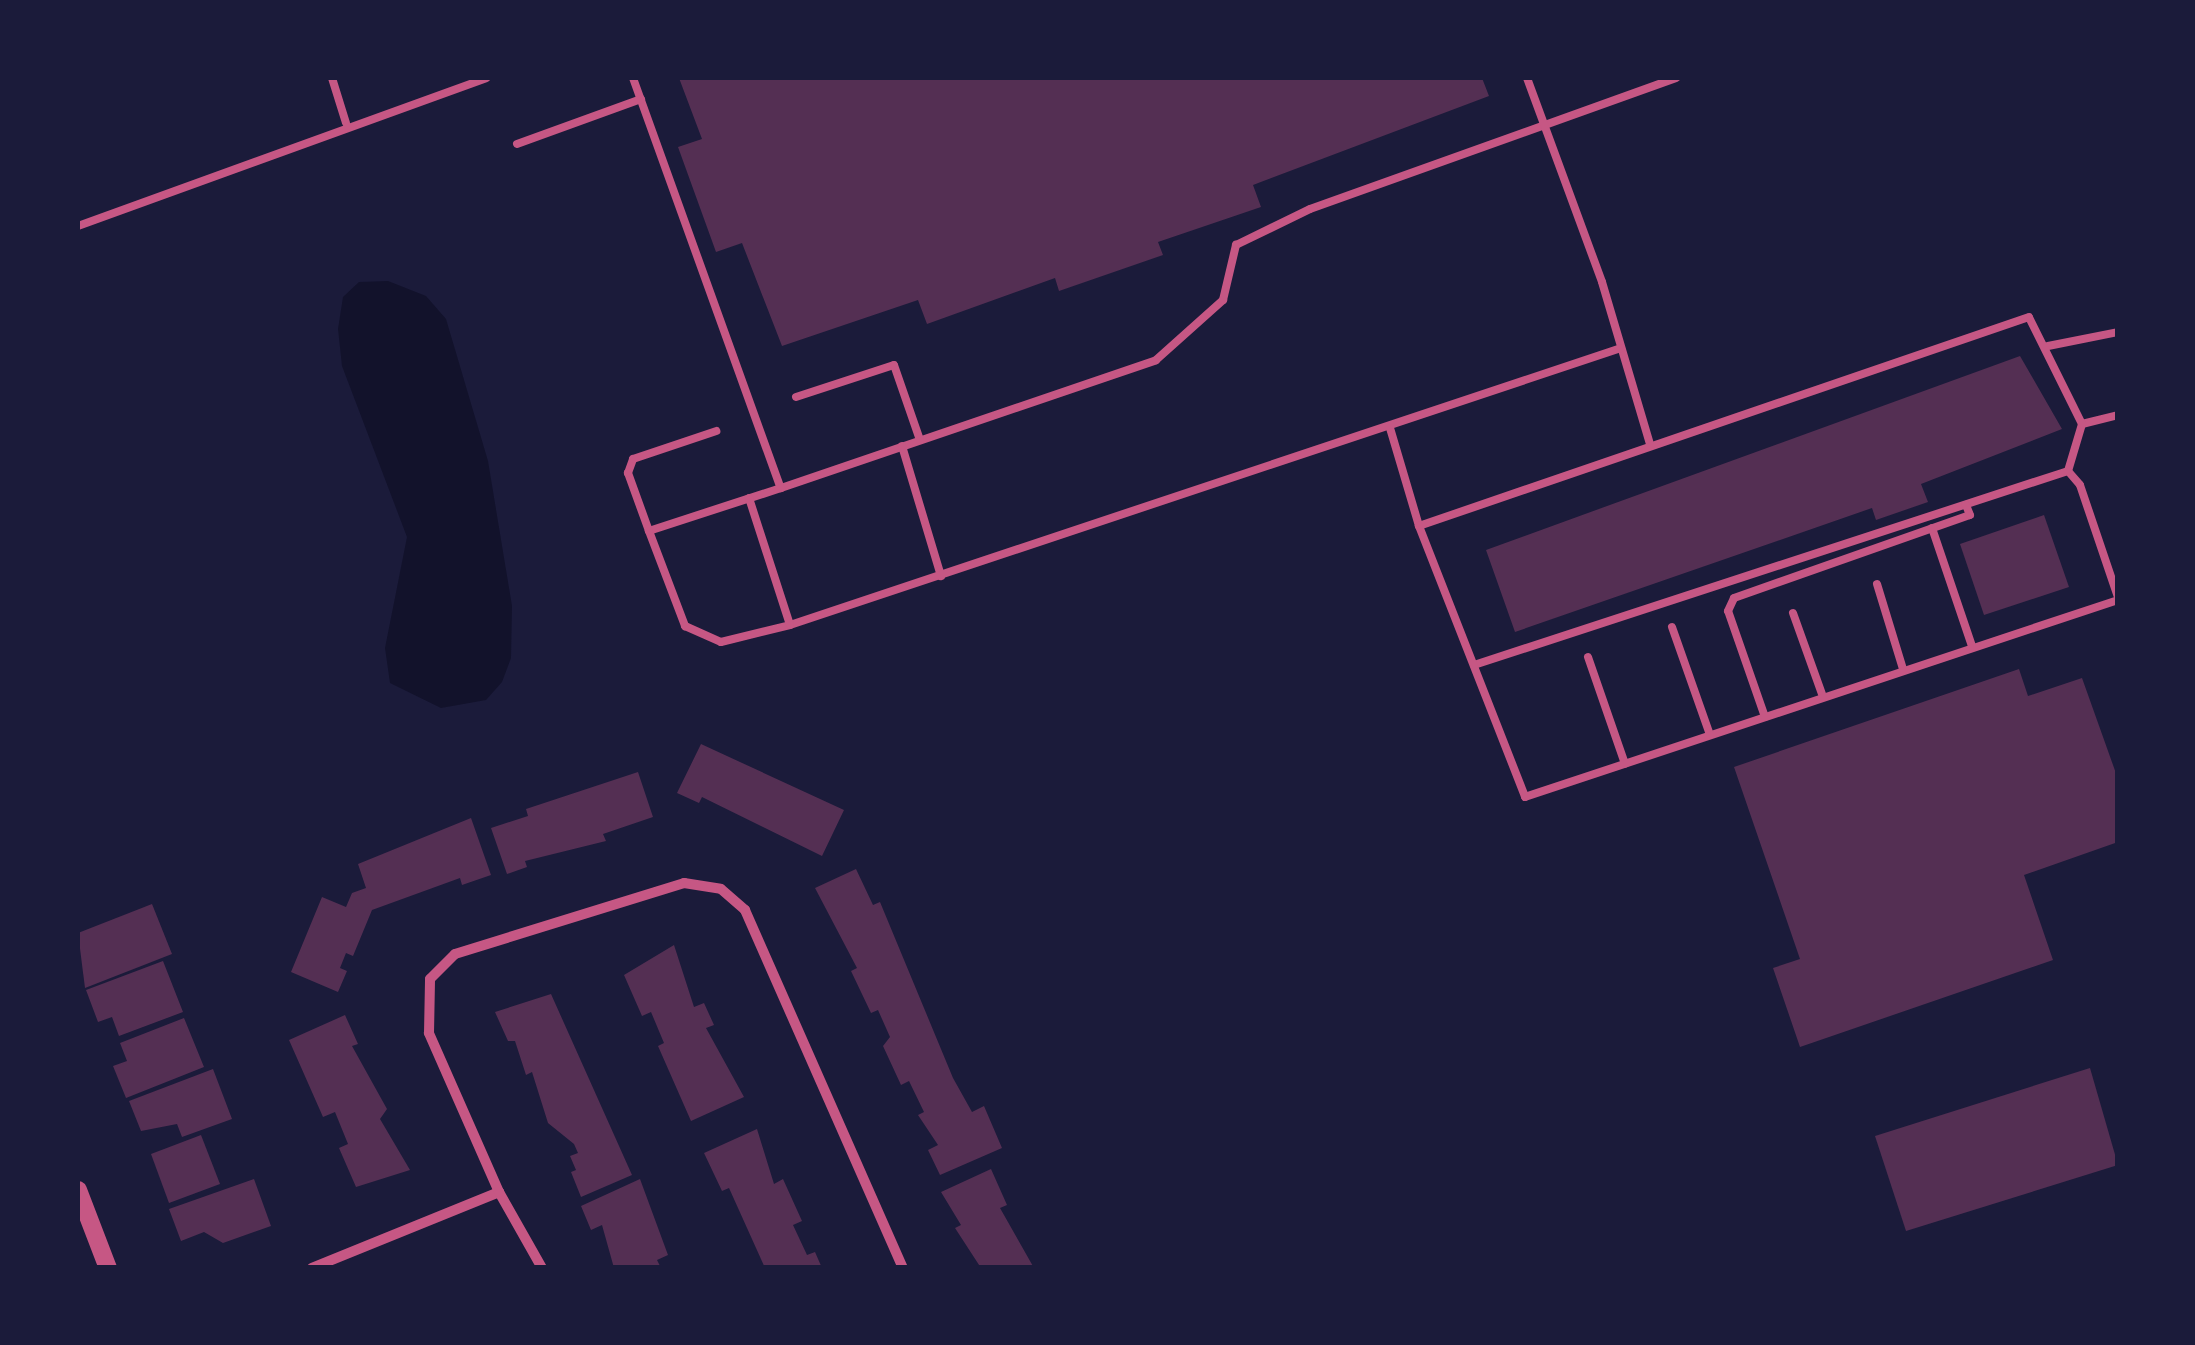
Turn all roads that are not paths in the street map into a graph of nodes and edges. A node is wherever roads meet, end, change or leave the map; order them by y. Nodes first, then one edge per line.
1 (332, 78) edge
2 (486, 78) edge
3 (633, 78) edge
4 (1527, 78) edge
5 (1676, 78) edge
6 (642, 99) junction
7 (346, 123) junction
8 (1542, 126) junction
9 (517, 144) dead end
10 (78, 226) edge
11 (2118, 332) edge
12 (2048, 346) junction
13 (1621, 348) junction
14 (796, 397) dead end
15 (2118, 415) edge
16 (2082, 424) junction
17 (1390, 428) junction
18 (716, 431) dead end
19 (920, 440) junction
20 (1650, 444) junction
21 (902, 446) junction
22 (2068, 471) junction
23 (780, 488) junction
24 (749, 498) junction
25 (1966, 504) junction
26 (1419, 526) junction
27 (1932, 528) junction
28 (649, 531) junction
29 (941, 576) junction
30 (1877, 584) dead end
31 (2118, 598) edge
32 (1793, 613) dead end
33 (790, 625) junction
34 (1672, 627) dead end
35 (1972, 646) junction
36 (1588, 658) dead end
37 (1474, 665) junction
38 (1903, 669) junction
39 (1823, 697) junction
40 (1765, 717) junction
41 (1710, 735) junction
42 (1625, 764) junction
43 (78, 1190) edge
44 (499, 1192) junction
45 (108, 1268) edge
46 (312, 1268) edge
47 (542, 1268) edge
48 (902, 1268) edge

1 - 7 lane
2 - 7 lane
3 - 6 lane
4 - 8 lane
5 - 8 lane
6 - 9 lane
6 - 23 lane
7 - 10 lane
8 - 13 lane
8 - 19 lane
11 - 12 lane
12 - 16 lane
12 - 20 lane
13 - 17 lane
13 - 20 lane
14 - 19 lane
15 - 16 lane
16 - 22 lane
17 - 26 lane
17 - 29 lane
18 - 28 lane
19 - 21 lane
20 - 26 lane
21 - 23 lane
21 - 29 lane
22 - 25 lane
22 - 31 lane
23 - 24 lane
24 - 28 lane
24 - 33 lane
25 - 27 lane
25 - 37 lane
26 - 37 lane
27 - 35 lane
27 - 40 lane
28 - 33 lane
29 - 33 lane
30 - 38 lane
31 - 35 lane
32 - 39 lane
34 - 41 lane
35 - 38 lane
36 - 42 lane
37 - 42 lane
38 - 39 lane
39 - 40 lane
40 - 41 lane
41 - 42 lane
43 - 45 street
44 - 46 street
44 - 47 street
44 - 48 street

